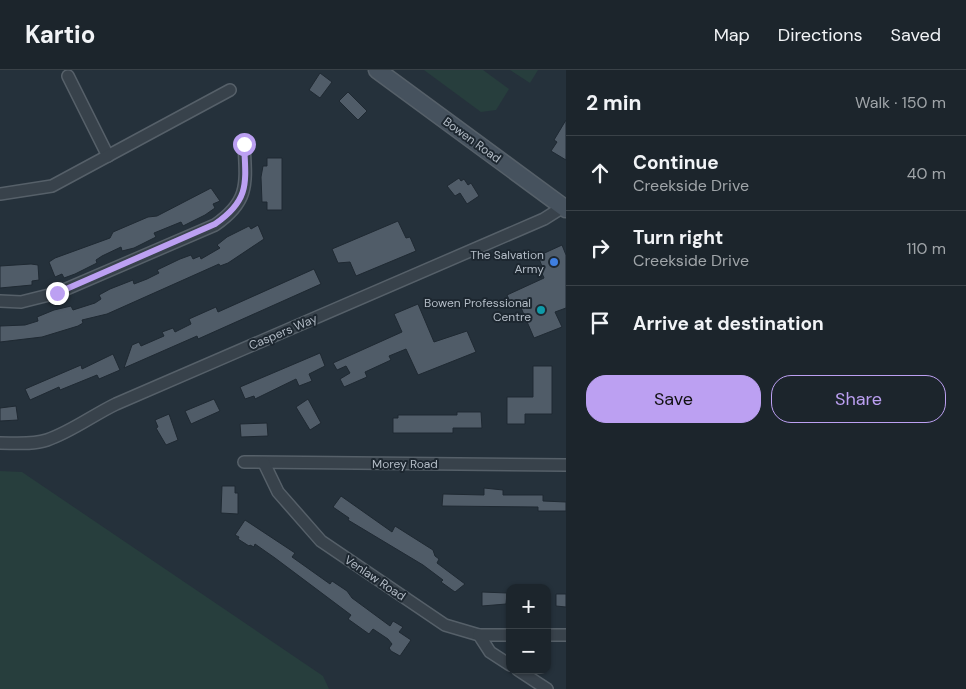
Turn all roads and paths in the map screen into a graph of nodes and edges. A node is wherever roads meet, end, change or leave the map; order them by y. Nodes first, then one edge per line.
1 (377, 70) edge
2 (68, 76) dead end
3 (230, 90) dead end
4 (244, 144) dead end
5 (108, 156) junction
6 (0, 194) edge
7 (565, 208) edge
8 (0, 301) edge
9 (0, 443) edge
10 (244, 462) dead end
11 (264, 463) junction
12 (566, 465) edge
13 (566, 634) edge
14 (478, 635) junction
15 (506, 635) edge
16 (551, 635) edge
17 (506, 662) edge
18 (524, 674) edge
19 (547, 689) edge

1 - 7 main road, Bowen Road
2 - 5 street
3 - 5 street
4 - 8 street
5 - 6 street
7 - 9 street, Caspers Way
10 - 11 street, Morey Road
11 - 12 street, Morey Road
11 - 14 street, Venlaw Road
13 - 16 street
14 - 15 street, Venlaw Road
14 - 17 street
18 - 19 street

